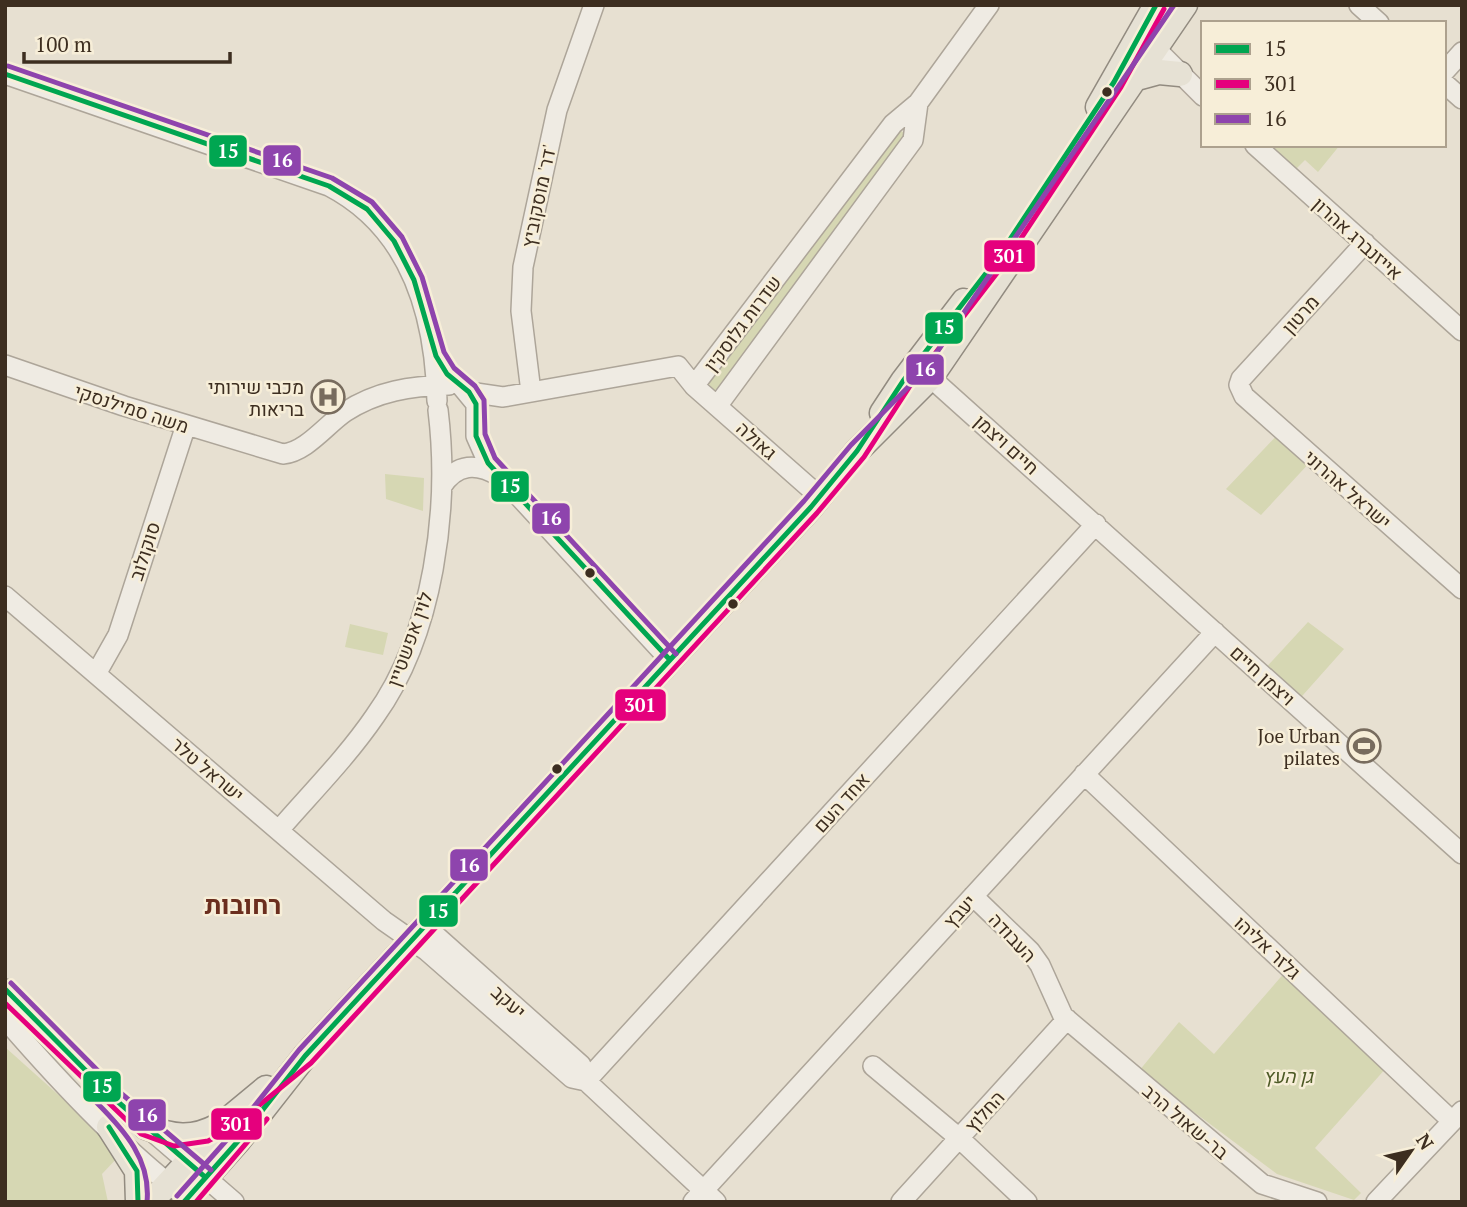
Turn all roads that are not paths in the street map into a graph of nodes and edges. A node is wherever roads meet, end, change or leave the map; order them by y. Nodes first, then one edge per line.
1 (594, 5) edge
2 (989, 5) edge
3 (1185, 5) edge
4 (1359, 5) edge
5 (1152, 11) edge
6 (1376, 21) edge
7 (1156, 49) junction
8 (1462, 52) edge
9 (1446, 70) edge
10 (5, 74) edge
11 (1180, 74) junction
12 (1137, 78) junction
13 (1446, 85) edge
14 (1201, 94) edge
15 (1462, 99) edge
16 (918, 103) junction
17 (1257, 147) edge
18 (1364, 243) junction
19 (1462, 331) edge
20 (5, 366) edge
21 (924, 371) junction
22 (1239, 385) joint
23 (694, 386) junction
24 (531, 392) junction
25 (449, 393) junction
26 (503, 397) junction
27 (718, 405) junction
28 (476, 420) junction
29 (186, 425) junction
30 (500, 477) junction
31 (442, 486) junction
32 (820, 497) junction
33 (1096, 524) junction
34 (1462, 589) edge
35 (5, 596) edge
36 (1215, 632) junction
37 (670, 660) junction
38 (96, 674) junction
39 (1084, 774) junction
40 (279, 830) junction
41 (1462, 855) edge
42 (973, 896) junction
43 (418, 932) junction
44 (5, 989) edge
45 (5, 1019) edge
46 (1067, 1019) junction
47 (305, 1056) junction
48 (873, 1066) dead end
49 (586, 1081) junction
50 (1457, 1116) edge
51 (225, 1122) junction
52 (109, 1127) junction
53 (146, 1127) junction
54 (959, 1138) junction
55 (196, 1170) junction
56 (184, 1196) edge
57 (1272, 1196) edge
58 (704, 1198) edge
59 (138, 1202) edge
60 (152, 1202) edge
61 (234, 1202) edge
62 (901, 1202) edge
63 (1027, 1202) edge
64 (1317, 1202) edge
65 (1376, 1202) edge

1 - 24 street, דר' מוסקוביץ'
2 - 16 street, שדרות גלוסקין
3 - 7 main road
4 - 6 street
5 - 7 street
5 - 21 main road
7 - 11 street
7 - 12 main road
8 - 9 street
10 - 25 street, לוין אפשטיין
11 - 12 main road
11 - 14 street
12 - 21 main road
13 - 15 street
16 - 23 street, שדרות גלוסקין
16 - 27 street, שדרות גלוסקין
17 - 18 street, אייזנברג אהרון
18 - 19 street, אייזנברג אהרון
18 - 22 street, מרטון
20 - 29 street, משה סמילנסקי
21 - 32 main road
21 - 33 street, חיים ויצמן
22 - 34 street, ישראל אהרוני
23 - 24 street, שדרות גלוסקין
23 - 27 street, גאולה
24 - 26 street, שדרות גלוסקין
25 - 26 street, שדרות גלוסקין
25 - 28 street
25 - 28 street
25 - 29 street, משה סמילנסקי
25 - 31 street, לוין אפשטיין
26 - 28 street, שדרות גלוסקין
27 - 32 street, גאולה
28 - 30 street
29 - 38 street, סוקולוב
30 - 31 street
30 - 37 street
31 - 40 street, לוין אפשטיין
32 - 37 main road
33 - 36 street, ויצמן חיים
33 - 49 street, אחד העם
35 - 38 street, ישראל טלר
36 - 39 street, יעבץ
36 - 41 street, ויצמן חיים
37 - 43 main road
38 - 40 street, ישראל טלר
39 - 42 street, יעבץ
39 - 50 street, גלזר אליהו
40 - 43 street, ישראל טלר
42 - 46 street, העבודה
42 - 58 street, יעבץ
43 - 47 main road
43 - 49 street, יעקב
44 - 53 street
45 - 52 street
46 - 54 street, החלוץ
46 - 57 street, בר-שאול הרב
47 - 51 main road
47 - 55 main road
48 - 54 street
49 - 58 street, יעקב
50 - 65 street
51 - 53 main road
51 - 55 main road
52 - 56 street
52 - 59 main road
53 - 55 street
54 - 62 street, החלוץ
54 - 63 street
55 - 56 main road
55 - 61 street
56 - 60 main road
57 - 64 street, בר-שאול הרב

